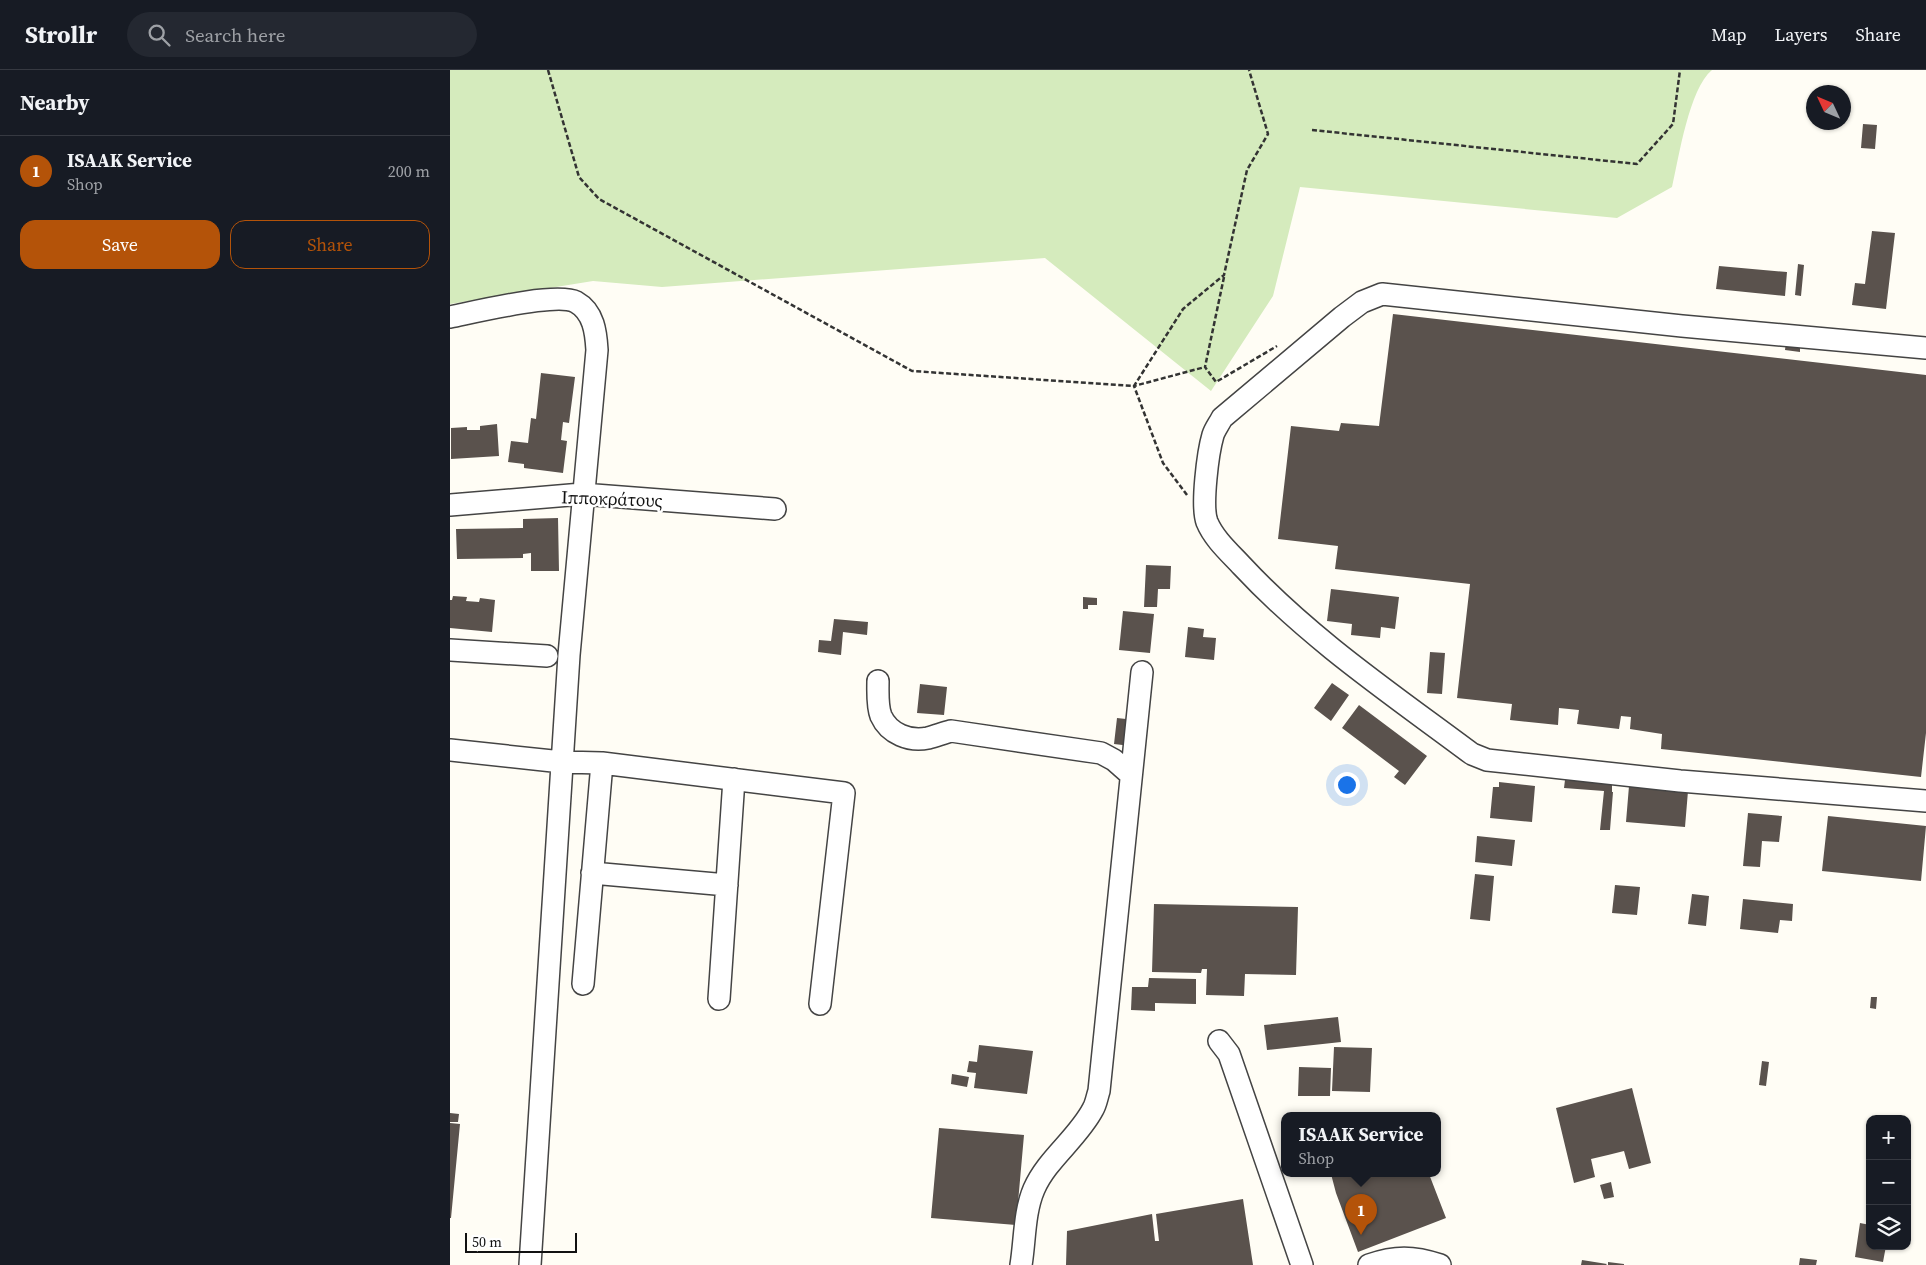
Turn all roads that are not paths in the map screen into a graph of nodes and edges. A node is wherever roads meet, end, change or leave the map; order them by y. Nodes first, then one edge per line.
1 (450, 317) edge
2 (1926, 348) edge
3 (582, 494) junction
4 (450, 505) edge
5 (775, 509) dead end
6 (450, 650) edge
7 (547, 656) dead end
8 (1142, 672) dead end
9 (878, 680) dead end
10 (450, 750) edge
11 (562, 762) junction
12 (602, 763) junction
13 (1131, 775) junction
14 (734, 779) junction
15 (1926, 801) edge
16 (592, 873) junction
17 (727, 885) junction
18 (583, 984) dead end
19 (719, 999) dead end
20 (820, 1004) dead end
21 (1219, 1041) dead end
22 (530, 1265) edge
23 (1021, 1265) edge
24 (1302, 1265) edge
25 (1369, 1265) edge
26 (1440, 1265) edge

1 - 3 street
2 - 15 street
3 - 4 street, Ιπποκράτους
3 - 5 street, Ιπποκράτους
3 - 11 street
6 - 7 street
8 - 13 street
9 - 13 street
10 - 11 street
11 - 12 street
11 - 22 street
12 - 14 street
12 - 16 street
13 - 23 street
14 - 17 street
14 - 20 street
16 - 17 street
16 - 18 street
17 - 19 street
21 - 24 street
25 - 26 street

